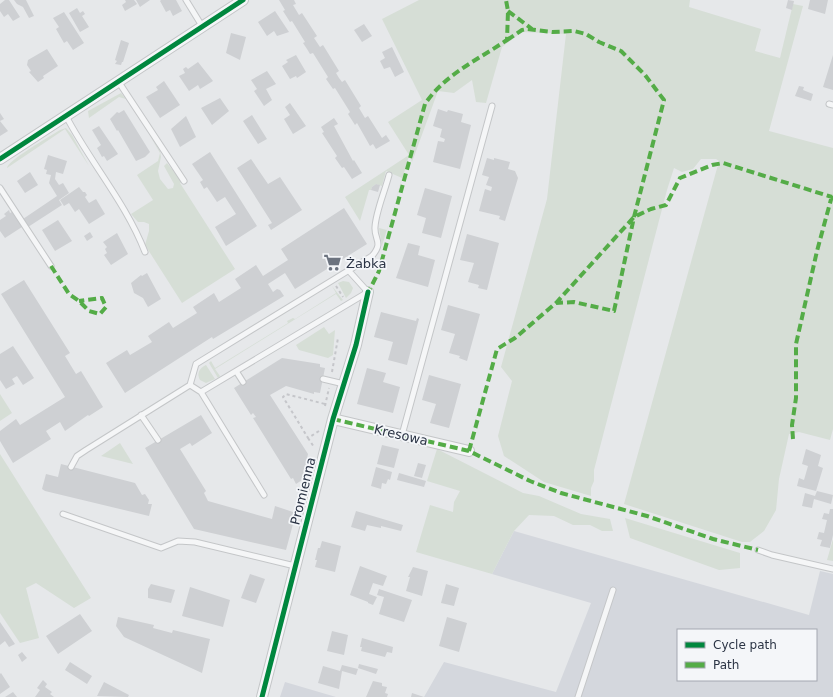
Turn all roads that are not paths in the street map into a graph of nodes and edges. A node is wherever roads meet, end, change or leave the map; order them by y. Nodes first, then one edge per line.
1 (186, 0) edge
2 (243, 0) edge
3 (202, 26) junction
4 (118, 81) junction
5 (492, 106) dead end
6 (66, 116) junction
7 (0, 160) edge
8 (389, 175) dead end
9 (184, 180) dead end
10 (0, 188) edge
11 (145, 252) dead end
12 (51, 266) dead end
13 (349, 271) junction
14 (368, 292) junction
15 (236, 371) junction
16 (323, 379) dead end
17 (243, 382) dead end
18 (344, 384) junction
19 (190, 385) junction
20 (202, 392) junction
21 (141, 415) junction
22 (333, 419) junction
23 (402, 435) junction
24 (158, 440) dead end
25 (469, 451) dead end
26 (71, 467) dead end
27 (264, 495) dead end
28 (63, 514) dead end
29 (758, 550) dead end
30 (295, 566) junction
31 (833, 569) edge
32 (612, 590) dead end
33 (262, 697) edge
34 (578, 697) edge

1 - 3 lane
2 - 3 street
3 - 4 street
4 - 6 street
4 - 9 lane
5 - 23 lane
6 - 7 street
6 - 11 lane
8 - 13 lane
10 - 12 lane
13 - 14 lane
13 - 19 lane
14 - 15 lane
14 - 18 street, Promienna
15 - 17 lane
15 - 20 lane
16 - 18 lane
18 - 22 street, Promienna
19 - 20 lane
19 - 21 lane
20 - 27 lane
21 - 24 lane
21 - 26 lane
22 - 23 street, Kresowa
22 - 30 street, Promienna
23 - 25 street, Kresowa
28 - 30 lane
29 - 31 lane
30 - 33 street, Promienna
32 - 34 lane

